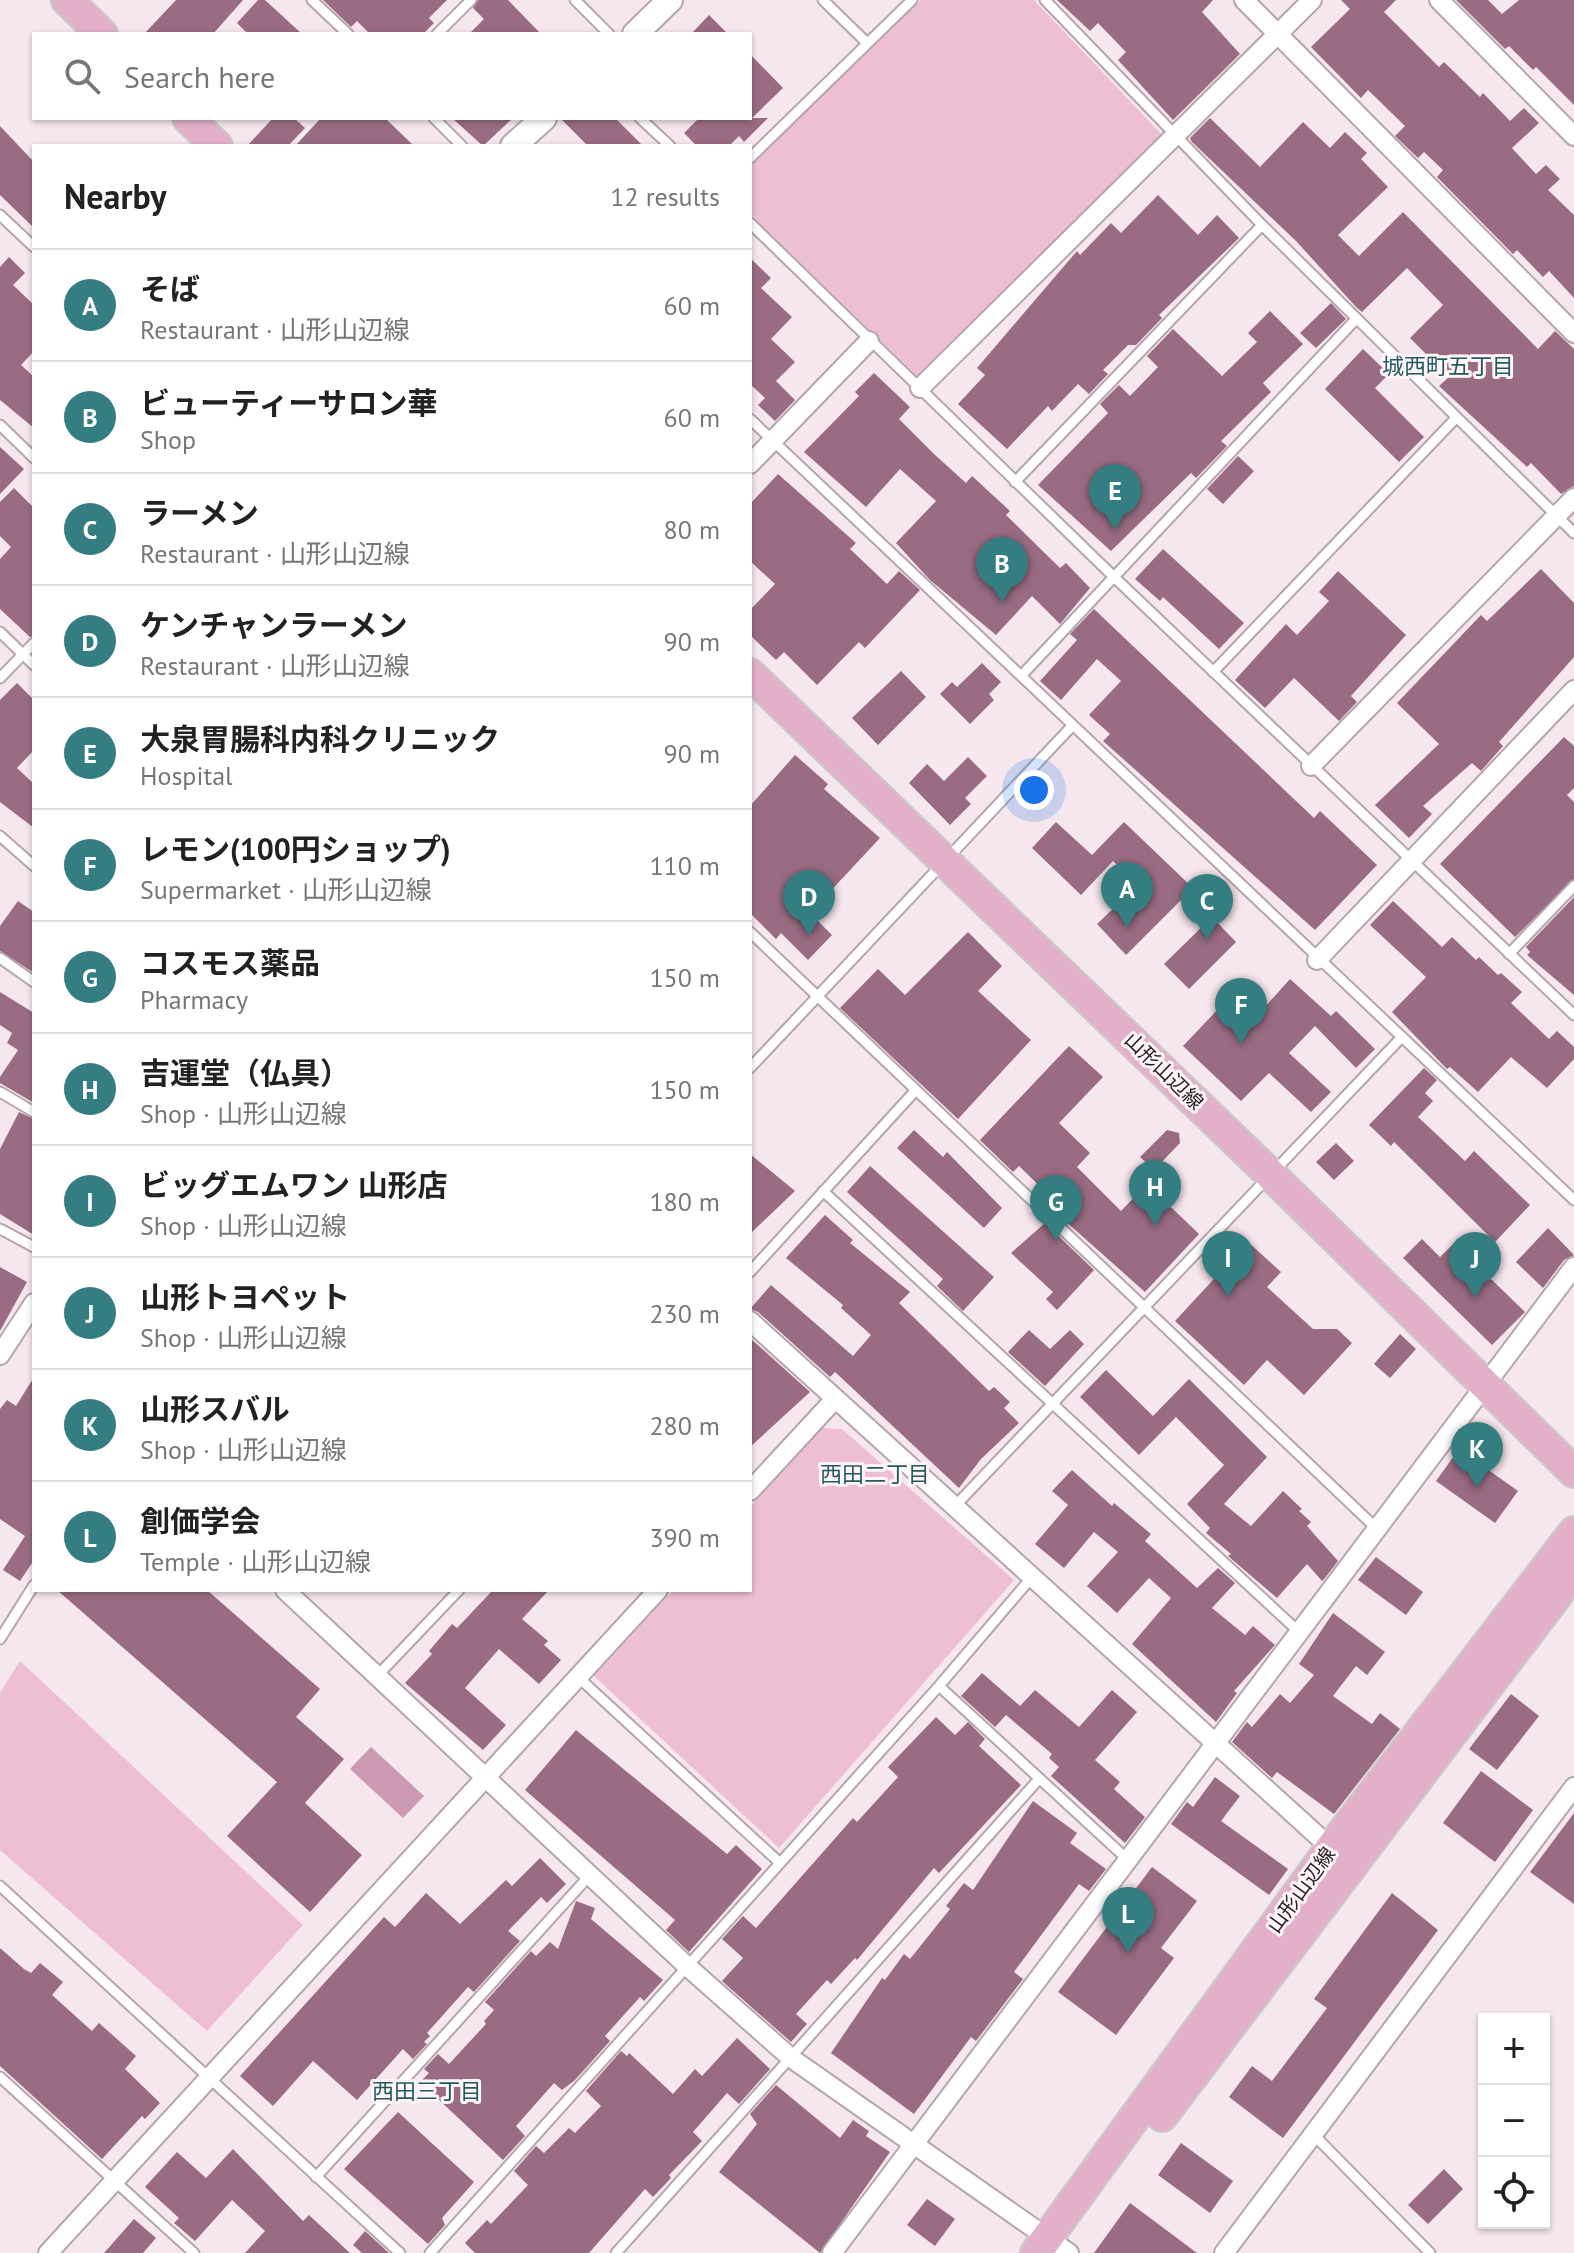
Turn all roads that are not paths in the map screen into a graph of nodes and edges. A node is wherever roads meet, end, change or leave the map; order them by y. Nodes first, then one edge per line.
1 (47, 0) edge
2 (67, 0) edge
3 (312, 0) edge
4 (471, 0) edge
5 (575, 0) edge
6 (670, 0) edge
7 (823, 0) edge
8 (912, 0) edge
9 (1045, 0) edge
10 (1244, 0) edge
11 (1312, 0) edge
12 (1439, 0) edge
13 (80, 32) edge
14 (100, 32) edge
15 (346, 32) edge
16 (439, 32) edge
17 (607, 32) edge
18 (637, 32) edge
19 (1278, 34) junction
20 (867, 43) junction
21 (169, 120) edge
22 (190, 120) edge
23 (436, 120) edge
24 (542, 120) edge
25 (642, 120) edge
26 (1574, 136) edge
27 (1175, 137) junction
28 (193, 144) edge
29 (215, 144) edge
30 (460, 144) edge
31 (515, 144) edge
32 (668, 144) edge
33 (752, 156) edge
34 (0, 215) edge
35 (752, 225) edge
36 (1262, 225) junction
37 (32, 245) edge
38 (1356, 319) junction
39 (1574, 333) edge
40 (869, 341) junction
41 (920, 388) junction
42 (1456, 418) junction
43 (752, 421) edge
44 (0, 425) edge
45 (772, 441) junction
46 (32, 456) edge
47 (752, 462) edge
48 (1015, 482) junction
49 (1574, 498) edge
50 (1557, 515) junction
51 (1574, 533) edge
52 (1114, 577) junction
53 (0, 632) edge
54 (32, 645) edge
55 (752, 653) edge
56 (23, 654) junction
57 (32, 663) edge
58 (1213, 672) junction
59 (752, 676) edge
60 (1021, 676) junction
61 (0, 678) edge
62 (1574, 690) edge
63 (1072, 726) junction
64 (1311, 766) junction
65 (0, 836) edge
66 (952, 854) junction
67 (1411, 862) junction
68 (32, 864) edge
69 (1574, 886) edge
70 (752, 934) edge
71 (1509, 954) junction
72 (0, 958) edge
73 (1317, 960) junction
74 (32, 981) edge
75 (818, 997) junction
76 (1574, 1015) edge
77 (1400, 1039) junction
78 (752, 1066) edge
79 (915, 1091) junction
80 (0, 1092) edge
81 (32, 1111) edge
82 (1276, 1167) junction
83 (823, 1191) junction
84 (1574, 1200) edge
85 (0, 1229) edge
86 (32, 1246) edge
87 (1574, 1267) edge
88 (752, 1270) edge
89 (32, 1306) edge
90 (1144, 1308) junction
91 (752, 1323) edge
92 (0, 1355) edge
93 (1491, 1376) junction
94 (835, 1399) junction
95 (1052, 1402) junction
96 (1574, 1443) edge
97 (1574, 1472) edge
98 (752, 1489) edge
99 (955, 1506) junction
100 (1375, 1527) junction
101 (1574, 1532) edge
102 (1574, 1572) edge
103 (1032, 1577) junction
104 (32, 1588) edge
105 (287, 1592) edge
106 (457, 1592) edge
107 (656, 1592) edge
108 (1298, 1631) junction
109 (0, 1639) edge
110 (378, 1675) junction
111 (578, 1677) junction
112 (939, 1686) junction
113 (1216, 1742) junction
114 (485, 1776) junction
115 (1039, 1779) junction
116 (1574, 1787) edge
117 (1331, 1848) junction
118 (1127, 1859) junction
119 (780, 1863) junction
120 (590, 1875) junction
121 (0, 1886) edge
122 (688, 1967) junction
123 (791, 2058) junction
124 (0, 2077) edge
125 (207, 2078) junction
126 (1312, 2133) junction
127 (913, 2145) junction
128 (316, 2177) junction
129 (112, 2180) junction
130 (1055, 2249) edge
131 (48, 2253) edge
132 (194, 2253) edge
133 (400, 2253) edge
134 (430, 2253) edge
135 (616, 2253) edge
136 (832, 2253) edge
137 (1224, 2253) edge
138 (1430, 2253) edge

1 - 13 main road
2 - 14 main road
3 - 15 lane
4 - 16 lane
5 - 17 lane
6 - 18 street
7 - 20 lane
8 - 20 lane
9 - 27 lane
10 - 19 street
11 - 19 street
12 - 26 street
19 - 27 street
19 - 39 street
20 - 33 lane
21 - 28 main road
22 - 29 main road
23 - 30 lane
24 - 31 street
25 - 32 lane
27 - 36 lane
27 - 41 street
34 - 37 lane
35 - 40 lane
36 - 38 lane
36 - 48 lane
38 - 42 lane
38 - 52 lane
40 - 41 lane
40 - 45 street
41 - 48 lane
42 - 50 lane
42 - 58 lane
43 - 45 lane
44 - 46 lane
45 - 47 street
45 - 60 lane
48 - 52 lane
49 - 50 street
50 - 51 lane
50 - 64 street
52 - 58 lane
52 - 60 lane
53 - 56 lane
54 - 56 lane
55 - 66 main road, 山形山辺線
56 - 57 lane
56 - 61 lane
58 - 64 lane
59 - 66 main road, 山形山辺線
60 - 63 lane
62 - 67 street
63 - 66 lane
63 - 73 lane
64 - 67 lane
65 - 68 lane
66 - 75 lane
66 - 82 main road, 山形山辺線
67 - 71 lane
67 - 73 street
69 - 71 lane
70 - 75 lane
71 - 76 lane
72 - 74 lane
73 - 77 lane
75 - 78 lane
75 - 79 lane
77 - 82 lane
77 - 84 lane
79 - 83 lane
79 - 90 lane
80 - 81 lane
82 - 90 lane
82 - 93 main road, 山形山辺線
83 - 88 lane
83 - 95 lane
85 - 86 lane
87 - 93 street
89 - 92 street
90 - 95 lane
90 - 100 lane
91 - 94 street
93 - 96 main road, 山形山辺線
93 - 97 main road, 山形山辺線
93 - 100 street
94 - 98 street
94 - 99 street
95 - 99 lane
95 - 108 lane
99 - 103 street
100 - 108 street
101 - 117 main road, 山形山辺線
102 - 130 main road, 山形山辺線
103 - 112 lane
103 - 113 street
104 - 109 lane
105 - 110 street
106 - 110 lane
107 - 111 street
108 - 113 street
110 - 114 street
111 - 114 street
111 - 119 lane
112 - 115 lane
112 - 119 lane
113 - 117 street
113 - 118 street
114 - 120 street
114 - 125 street
115 - 118 lane
115 - 123 lane
116 - 126 street
117 - 130 main road, 山形山辺線
118 - 127 street
119 - 122 lane
120 - 122 street
120 - 128 lane
121 - 125 lane
122 - 123 street
122 - 134 lane
123 - 127 street
123 - 135 lane
124 - 129 lane
125 - 128 lane
125 - 129 street
126 - 137 street
126 - 138 lane
127 - 130 street
127 - 136 street
128 - 133 lane
129 - 131 street
129 - 132 lane

